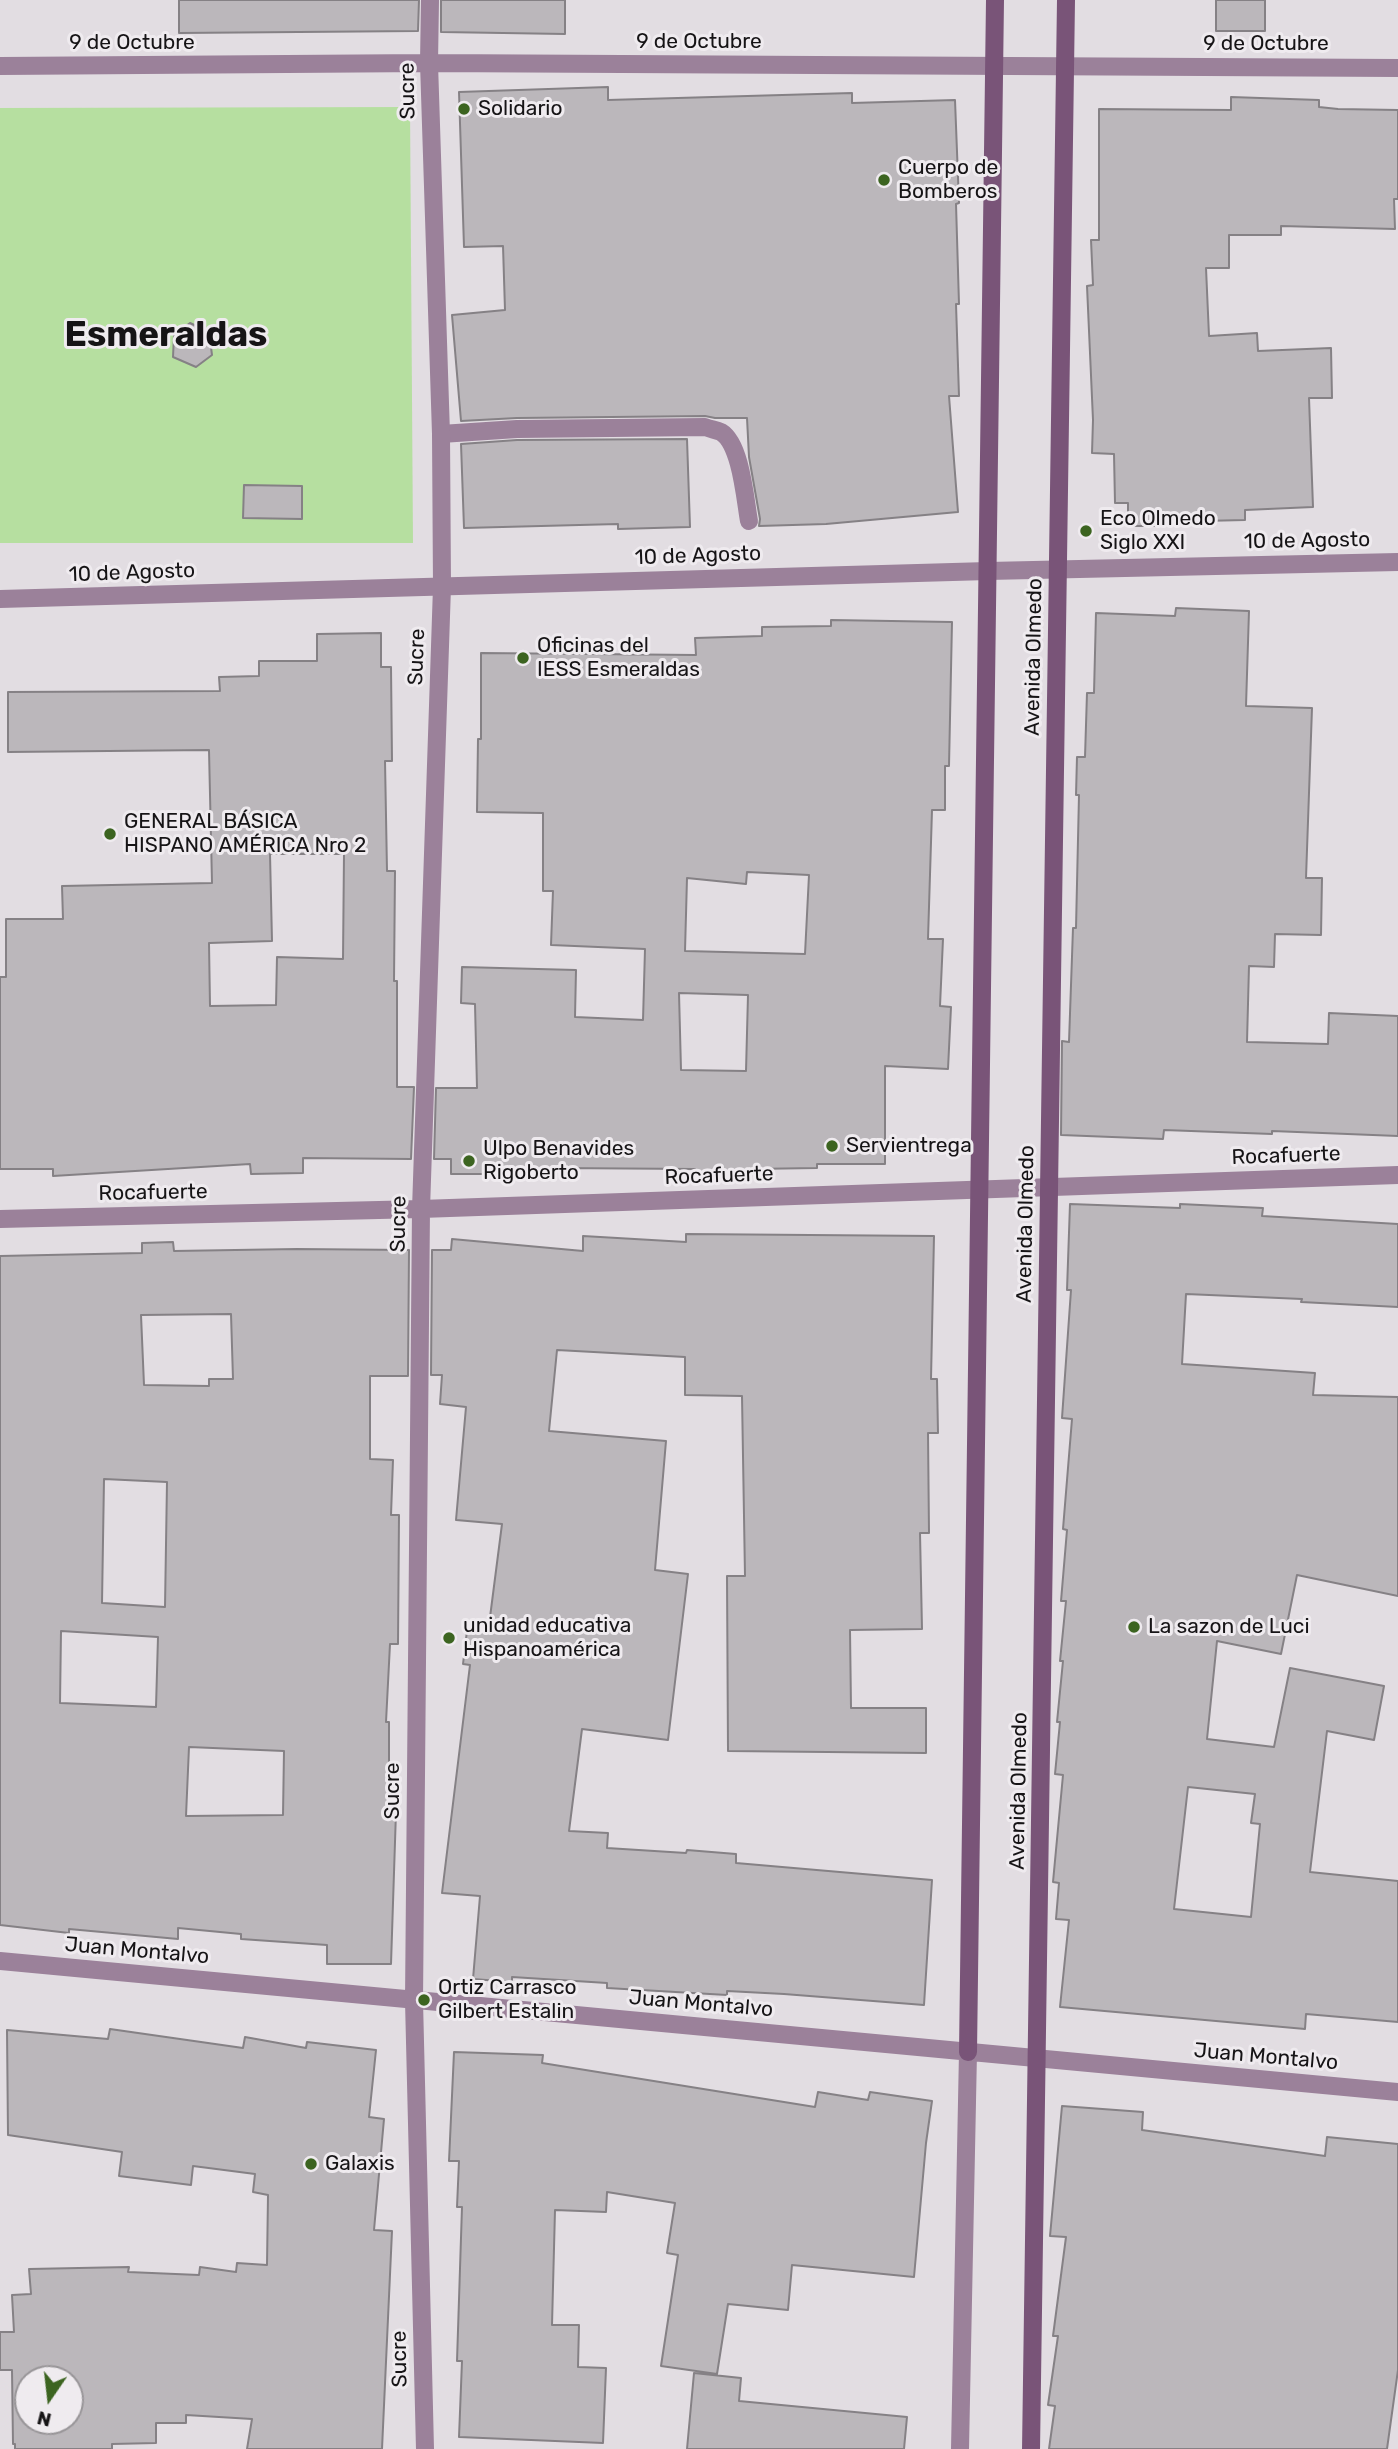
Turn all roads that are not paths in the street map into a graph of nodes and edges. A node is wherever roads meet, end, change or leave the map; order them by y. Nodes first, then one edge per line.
1 (430, 0) edge
2 (995, 0) edge
3 (1066, 0) edge
4 (429, 63) junction
5 (0, 66) edge
6 (994, 66) junction
7 (1065, 66) junction
8 (1398, 68) edge
9 (441, 434) junction
10 (749, 521) dead end
11 (1398, 562) edge
12 (1058, 569) junction
13 (988, 570) junction
14 (442, 587) junction
15 (0, 599) edge
16 (1398, 1175) edge
17 (1050, 1187) junction
18 (980, 1189) junction
19 (421, 1209) junction
20 (0, 1219) edge
21 (0, 1961) edge
22 (414, 2001) junction
23 (968, 2052) junction
24 (1038, 2059) junction
25 (1398, 2092) edge
26 (425, 2449) edge
27 (960, 2449) edge
28 (1031, 2449) edge

1 - 4 street, Sucre
2 - 6 street
3 - 7 street, Avenida Olmedo
4 - 5 street, 9 de Octubre
4 - 6 street, 9 de Octubre
4 - 9 street, Sucre
6 - 7 street, 9 de Octubre
6 - 13 street
7 - 8 street, 9 de Octubre
7 - 12 street, Avenida Olmedo
9 - 10 street
9 - 14 street, Sucre
11 - 12 street, 10 de Agosto
12 - 13 street, 10 de Agosto
12 - 17 street, Avenida Olmedo
13 - 14 street, 10 de Agosto
13 - 18 street
14 - 15 street, 10 de Agosto
14 - 19 street, Sucre
16 - 17 street, Rocafuerte
17 - 18 street, Rocafuerte
17 - 24 street, Avenida Olmedo
18 - 19 street, Rocafuerte
18 - 23 street
19 - 20 street, Rocafuerte
19 - 22 street, Sucre
21 - 22 street, Juan Montalvo
22 - 23 street, Juan Montalvo
22 - 26 street, Sucre
23 - 24 street, Juan Montalvo
23 - 27 street
24 - 25 street, Juan Montalvo
24 - 28 street, Avenida Olmedo

